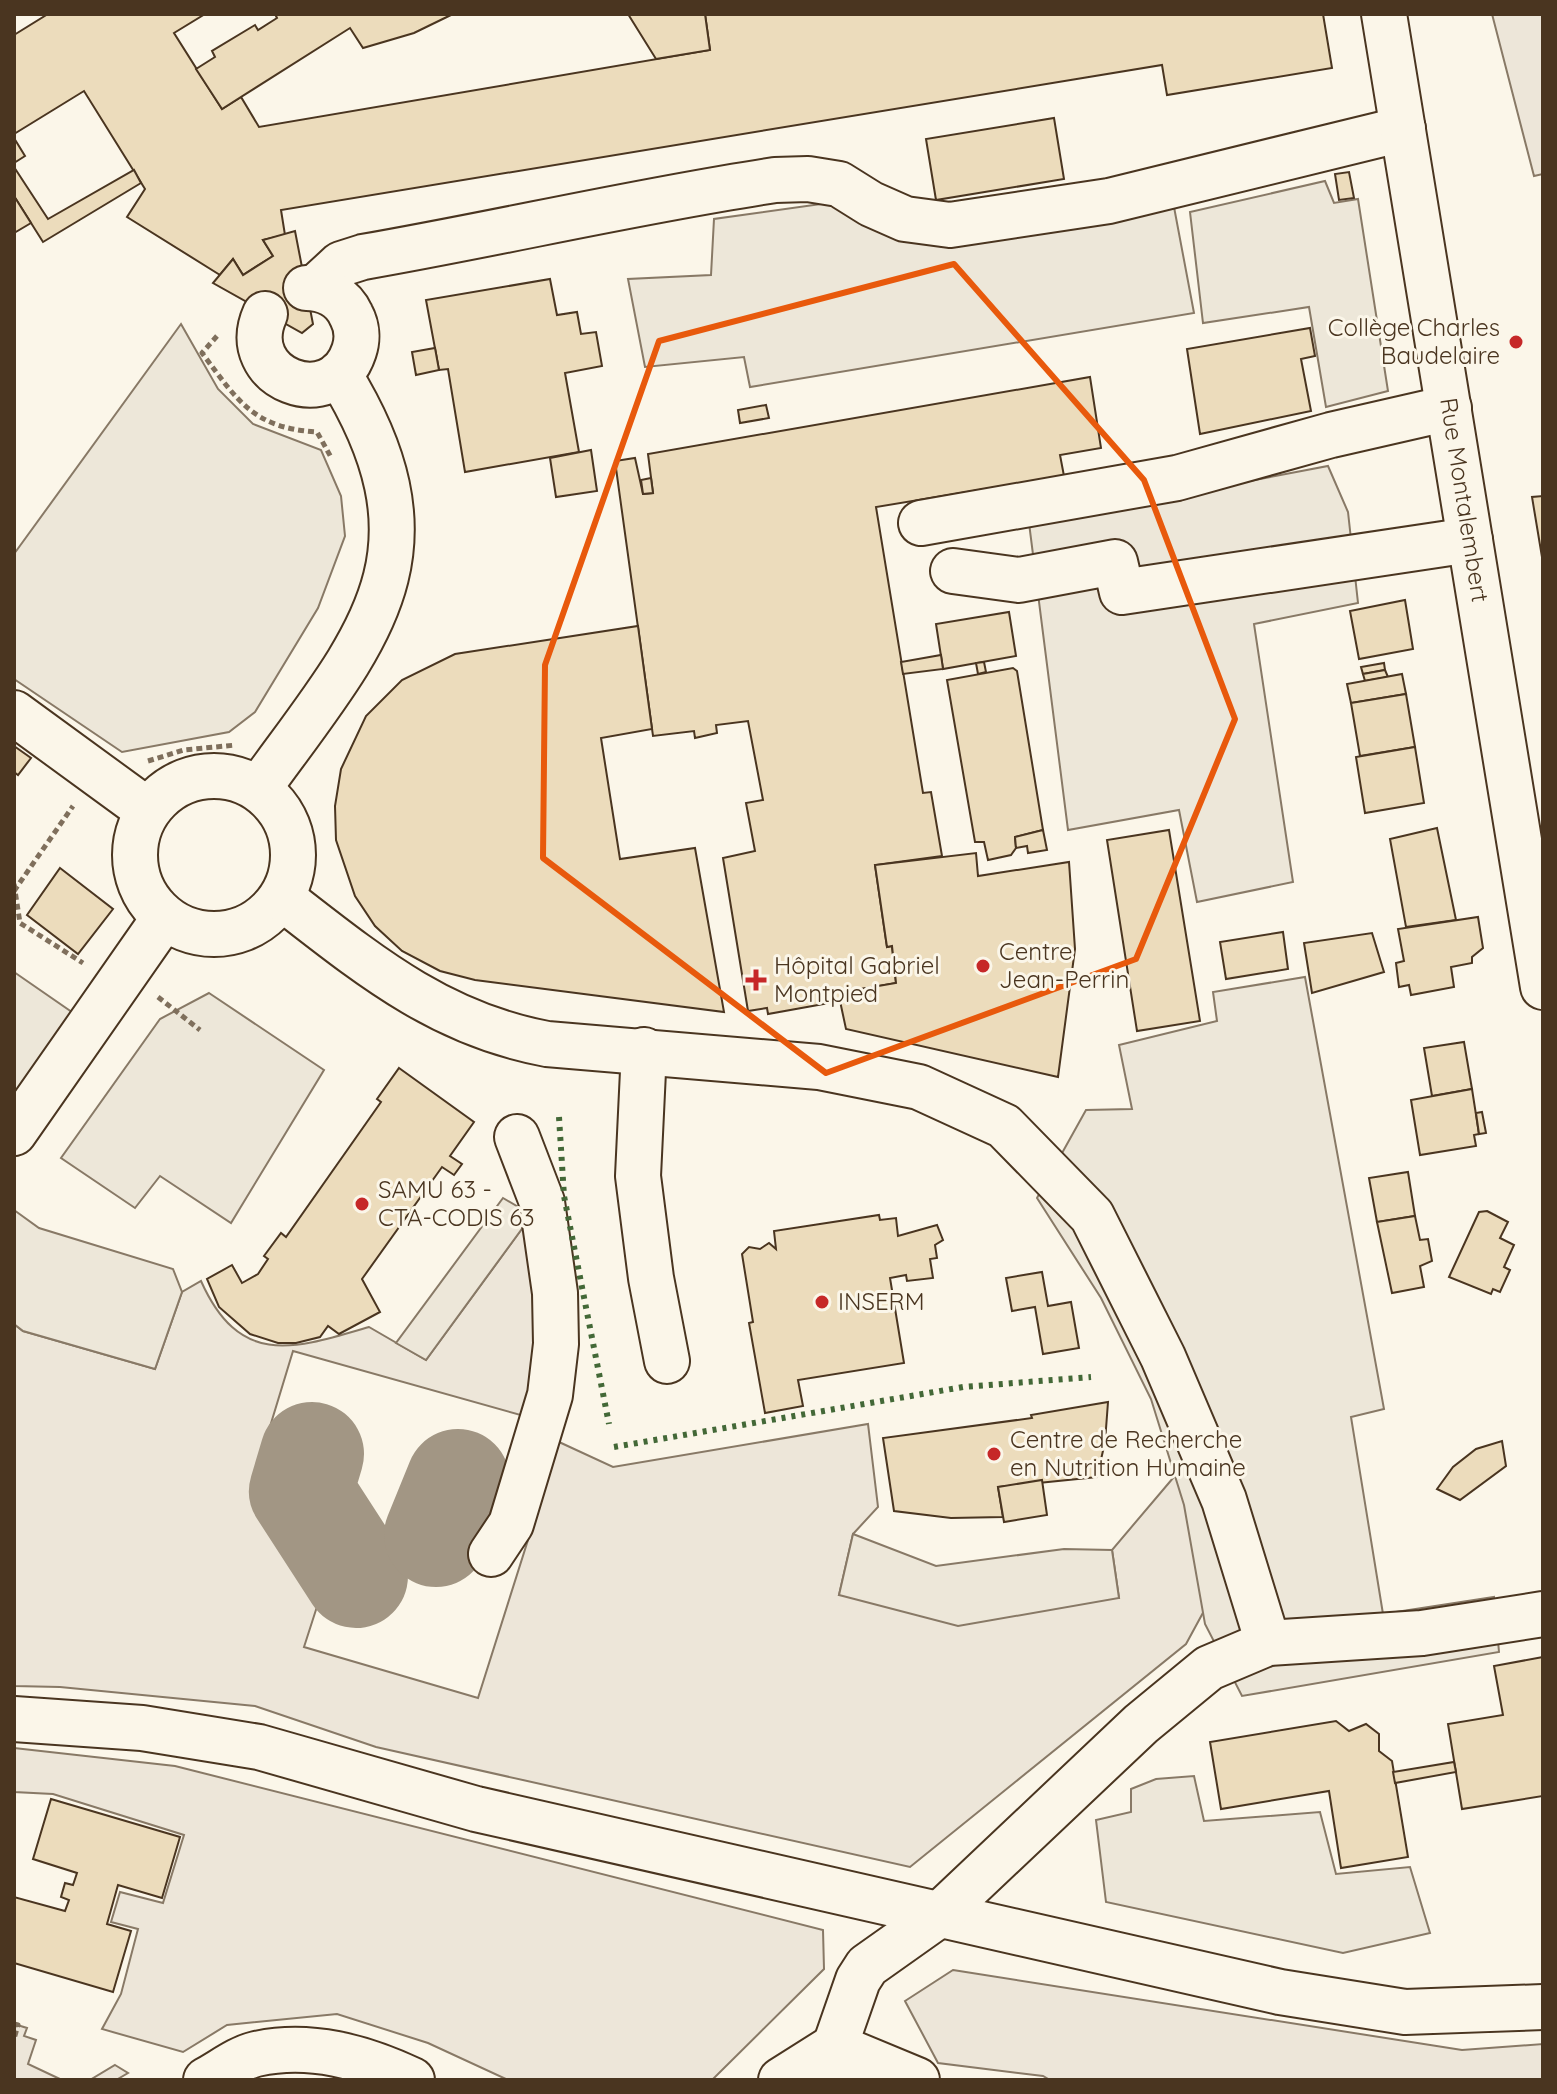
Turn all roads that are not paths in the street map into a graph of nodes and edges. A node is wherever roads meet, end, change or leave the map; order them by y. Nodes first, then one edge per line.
1 (1384, 14) edge
2 (1403, 129) junction
3 (265, 314) dead end
4 (339, 374) junction
5 (1449, 408) junction
6 (921, 523) dead end
7 (1470, 540) junction
8 (953, 571) dead end
9 (14, 713) edge
10 (259, 788) junction
11 (147, 810) junction
12 (282, 898) junction
13 (164, 918) junction
14 (1543, 987) edge
15 (644, 1050) junction
16 (14, 1133) edge
17 (517, 1137) dead end
18 (667, 1361) dead end
19 (491, 1554) dead end
20 (1543, 1614) edge
21 (1268, 1643) junction
22 (14, 1719) edge
23 (939, 1915) junction
24 (1543, 1975) edge
25 (1478, 2007) junction
26 (1543, 2007) edge
27 (834, 2063) edge
28 (206, 2080) edge
29 (412, 2080) edge
30 (781, 2080) edge
31 (917, 2080) edge

1 - 2 main road, Rue Montalembert
2 - 4 main road
2 - 5 main road, Rue Montalembert
3 - 4 main road
4 - 10 main road
5 - 6 main road
5 - 7 main road, Rue Montalembert
7 - 8 main road
7 - 14 main road, Rue Montalembert
9 - 11 main road
10 - 11 main road
10 - 12 main road
11 - 13 main road
12 - 13 main road
12 - 15 main road
13 - 16 main road
15 - 18 main road
15 - 21 main road
17 - 19 main road
20 - 21 main road
21 - 23 main road
22 - 23 main road
23 - 25 main road
23 - 27 main road
24 - 25 main road
25 - 26 main road
27 - 30 main road
27 - 31 main road
28 - 29 main road

